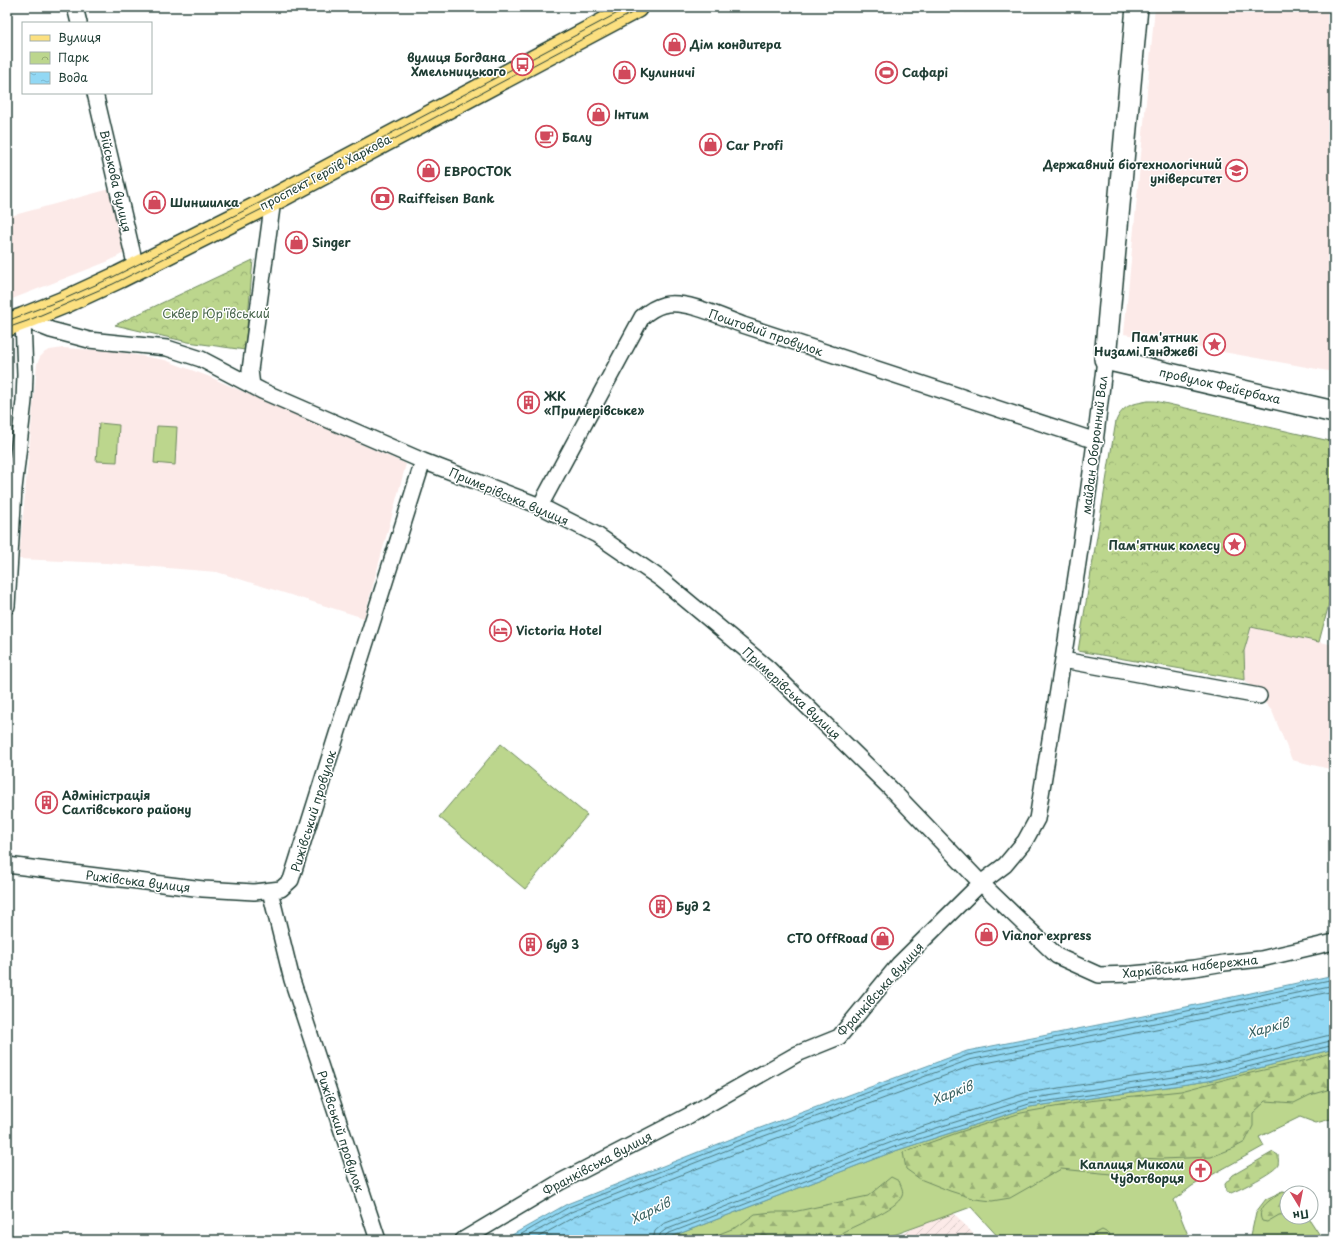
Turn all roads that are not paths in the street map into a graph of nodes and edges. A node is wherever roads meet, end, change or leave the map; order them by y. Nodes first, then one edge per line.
1 (75, 7) edge
2 (636, 7) edge
3 (1137, 7) edge
4 (78, 22) edge
5 (95, 94) edge
6 (272, 200) junction
7 (136, 268) junction
8 (15, 322) edge
9 (1105, 359) junction
10 (252, 386) junction
11 (1334, 412) edge
12 (1096, 441) junction
13 (423, 461) junction
14 (540, 506) junction
15 (7, 606) edge
16 (1063, 660) junction
17 (1259, 696) dead end
18 (7, 865) edge
19 (980, 883) junction
20 (270, 891) junction
21 (1334, 942) edge
22 (378, 1240) edge
23 (463, 1240) edge

1 - 4 street
2 - 6 main road, проспект Героїв Харкова
3 - 9 street, майдан Оборонний Вал
5 - 7 street, Військова вулиця
6 - 7 main road, проспект Героїв Харкова
6 - 10 street
7 - 8 main road, проспект Героїв Харкова
8 - 10 street, Примерівська вулиця
8 - 15 street
9 - 11 street, провулок Фейєрбаха
9 - 12 street, майдан Оборонний Вал
10 - 13 street, Примерівська вулиця
12 - 14 street, Поштовий провулок
12 - 16 street, майдан Оборонний Вал
13 - 14 street, Примерівська вулиця
13 - 20 street, Рижівський провулок
14 - 19 street, Примерівська вулиця
16 - 17 street
16 - 19 street, Франківська вулиця
18 - 20 street, Рижівська вулиця
19 - 21 street, Харківська набережна
19 - 23 street, Франківська вулиця
20 - 22 street, Рижівський провулок

